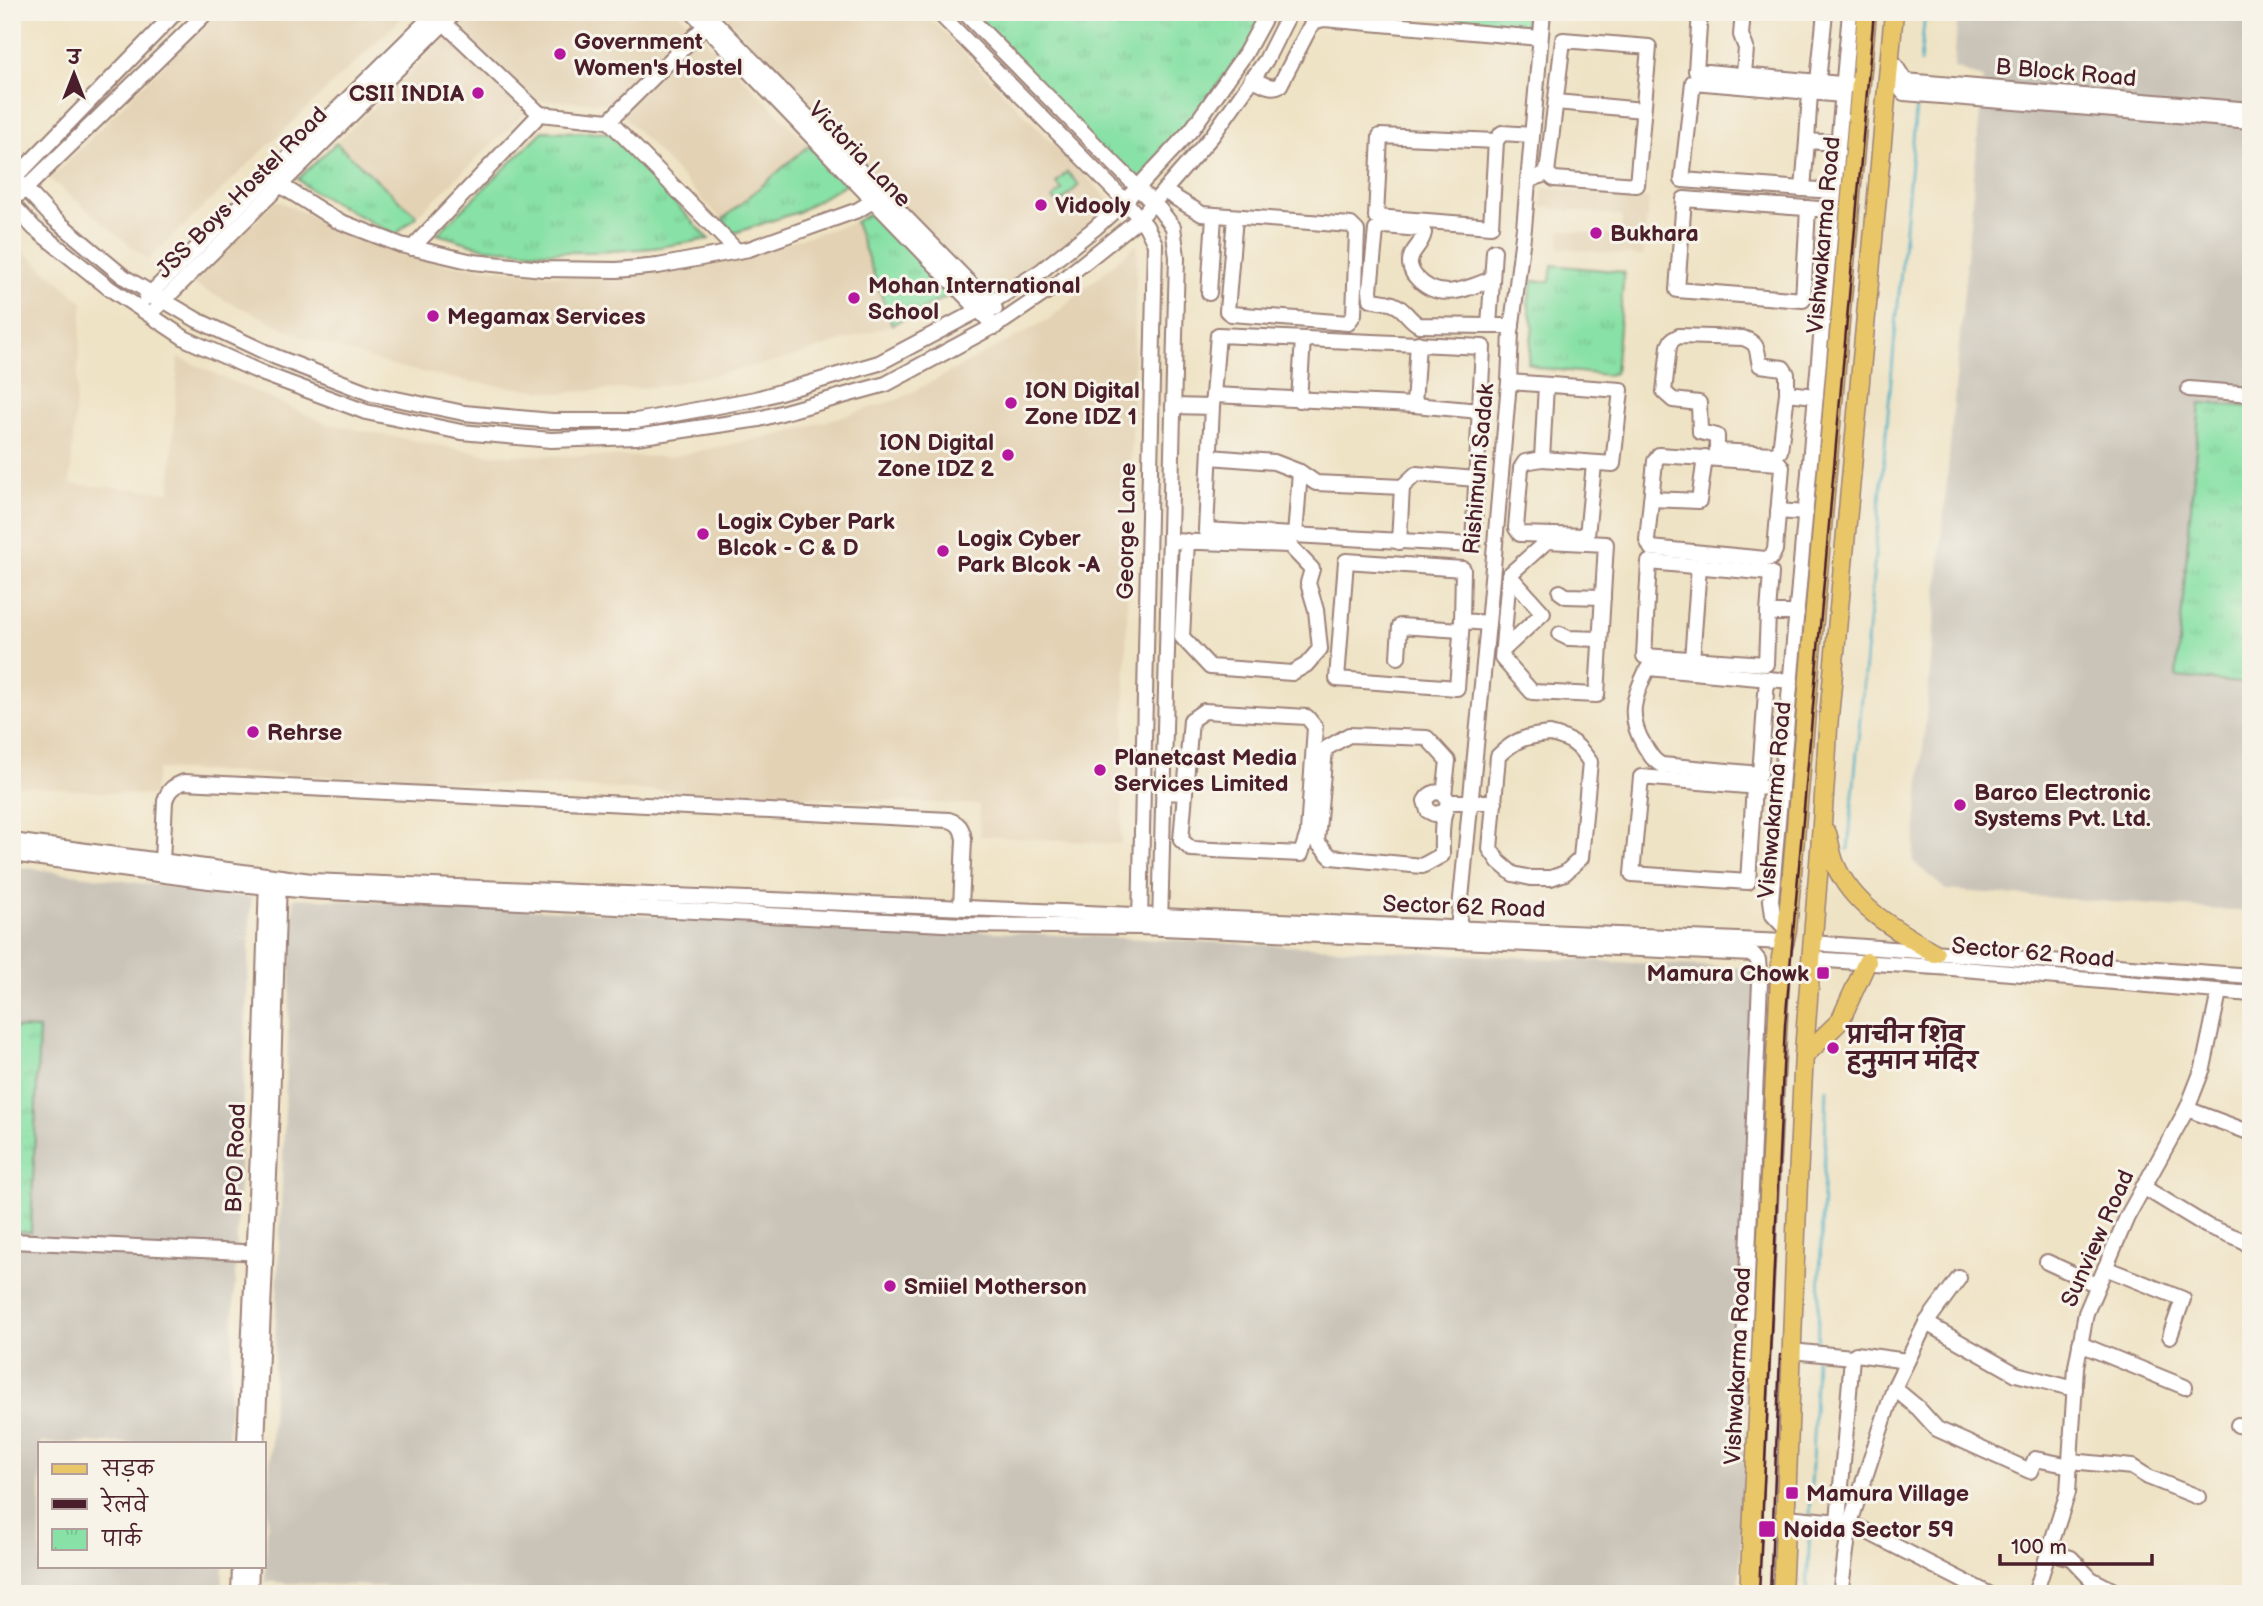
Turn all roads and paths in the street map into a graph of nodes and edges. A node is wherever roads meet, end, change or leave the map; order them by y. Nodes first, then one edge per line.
1 (176, 12) edge
2 (207, 12) edge
3 (692, 12) edge
4 (938, 12) edge
5 (964, 12) edge
6 (1268, 12) edge
7 (1290, 12) edge
8 (1543, 12) edge
9 (1700, 12) edge
10 (1743, 12) edge
11 (1825, 12) edge
12 (1850, 12) edge
13 (1867, 12) edge
14 (1894, 12) edge
15 (445, 16) edge
16 (705, 19) edge
17 (1540, 38) junction
18 (1890, 57) junction
19 (1744, 75) junction
20 (1888, 75) junction
21 (1252, 79) junction
22 (1814, 87) junction
23 (1849, 88) junction
24 (1556, 102) junction
25 (1643, 110) junction
26 (2251, 110) edge
27 (540, 114) junction
28 (609, 121) junction
29 (2251, 121) edge
30 (1532, 135) junction
31 (1496, 141) junction
32 (1807, 141) junction
33 (1838, 144) junction
34 (303, 153) junction
35 (1548, 173) junction
36 (16, 180) edge
37 (1528, 181) junction
38 (280, 185) junction
39 (1136, 189) junction
40 (1803, 189) junction
41 (1164, 191) junction
42 (1834, 191) junction
43 (879, 198) junction
44 (1125, 201) junction
45 (12, 202) edge
46 (1153, 204) junction
47 (1808, 208) junction
48 (1832, 210) junction
49 (1214, 216) junction
50 (1235, 217) junction
51 (1140, 218) junction
52 (412, 248) junction
53 (737, 251) junction
54 (1494, 251) dead end
55 (1492, 279) junction
56 (1209, 293) dead end
57 (158, 296) junction
58 (1803, 300) junction
59 (1825, 302) junction
60 (984, 307) junction
61 (143, 311) junction
62 (1000, 323) junction
63 (1489, 326) junction
64 (1512, 326) junction
65 (1303, 339) junction
66 (1418, 343) junction
67 (1509, 382) junction
68 (1546, 385) junction
69 (2189, 389) dead end
70 (1787, 393) junction
71 (2251, 394) edge
72 (1816, 396) junction
73 (1299, 400) junction
74 (1213, 401) junction
75 (1414, 405) junction
76 (1173, 406) junction
77 (1480, 411) junction
78 (1210, 457) junction
79 (1704, 457) junction
80 (1542, 459) junction
81 (1594, 464) junction
82 (1300, 472) junction
83 (1476, 479) junction
84 (1402, 486) junction
85 (1824, 497) junction
86 (1849, 497) junction
87 (1651, 499) junction
88 (1778, 511) junction
89 (1814, 517) junction
90 (1847, 521) junction
91 (1295, 536) junction
92 (1170, 541) junction
93 (1187, 541) junction
94 (1399, 542) junction
95 (1699, 566) junction
96 (1509, 575) junction
97 (1560, 592) dead end
98 (1603, 597) junction
99 (1768, 613) junction
100 (1797, 613) junction
101 (1506, 614) junction
102 (1488, 623) junction
103 (1461, 628) junction
104 (1560, 634) dead end
105 (1600, 639) junction
106 (1503, 650) junction
107 (1398, 657) dead end
108 (1692, 660) junction
109 (1767, 678) junction
110 (1791, 681) junction
111 (1754, 786) junction
112 (1781, 789) junction
113 (1163, 792) junction
114 (1185, 793) junction
115 (1471, 802) junction
116 (1495, 802) junction
117 (1445, 803) junction
118 (1824, 819) junction
119 (12, 841) edge
120 (12, 854) edge
121 (162, 861) junction
122 (273, 881) junction
123 (961, 907) junction
124 (1140, 921) junction
125 (1160, 922) junction
126 (1458, 929) junction
127 (1787, 936) junction
128 (1586, 940) junction
129 (1811, 951) junction
130 (1935, 953) junction
131 (1867, 961) junction
132 (2235, 975) junction
133 (2251, 976) edge
134 (2226, 992) junction
135 (2251, 994) edge
136 (1804, 1056) junction
137 (1757, 1076) junction
138 (1776, 1076) junction
139 (2188, 1109) junction
140 (2251, 1133) edge
141 (2143, 1187) junction
142 (1749, 1236) junction
143 (12, 1241) edge
144 (1768, 1242) junction
145 (2251, 1247) edge
146 (259, 1253) junction
147 (2047, 1262) dead end
148 (2105, 1268) junction
149 (1959, 1278) dead end
150 (1766, 1279) junction
151 (1793, 1280) junction
152 (2097, 1285) junction
153 (1765, 1310) junction
154 (1792, 1312) junction
155 (1926, 1323) junction
156 (2171, 1336) dead end
157 (2080, 1343) junction
158 (1791, 1351) junction
159 (1852, 1357) junction
160 (1907, 1361) junction
161 (1761, 1376) junction
162 (2185, 1387) dead end
163 (1894, 1388) junction
164 (2075, 1389) junction
165 (245, 1442) edge
166 (257, 1442) edge
167 (2071, 1464) junction
168 (2198, 1497) dead end
169 (1786, 1517) junction
170 (1844, 1522) junction
171 (2049, 1552) junction
172 (240, 1568) edge
173 (251, 1568) edge
174 (239, 1594) edge
175 (250, 1594) edge
176 (1749, 1594) edge
177 (1782, 1594) edge
178 (1840, 1594) edge
179 (1989, 1594) edge
180 (2035, 1594) edge
181 (2120, 1594) edge

1 - 36 street
2 - 36 street
3 - 16 street, Victoria Lane
4 - 44 street, George Lane
5 - 39 street, George Lane
6 - 39 street
7 - 21 street
8 - 17 street, Rishimuni Sadak
9 - 19 street
10 - 19 street
11 - 22 street
12 - 23 street
13 - 23 main road, Vishwakarma Road
14 - 18 main road, Vishwakarma Road
15 - 27 street
15 - 34 street, JSS Boys Hostel Road
16 - 28 street
16 - 43 street, Victoria Lane
17 - 21 street
17 - 30 street, Rishimuni Sadak
18 - 20 main road, Vishwakarma Road
18 - 26 street, B Block Road
19 - 22 street
20 - 29 street
20 - 86 main road, Vishwakarma Road
21 - 41 street
22 - 23 street
22 - 32 street
22 - 40 street
23 - 33 street
23 - 85 main road, Vishwakarma Road
24 - 25 street
24 - 25 street
24 - 35 street
25 - 35 street
27 - 28 street
27 - 52 street
28 - 53 street
30 - 31 street
30 - 37 street, Rishimuni Sadak
31 - 31 street
32 - 33 street
32 - 40 street
33 - 42 street
34 - 38 street, JSS Boys Hostel Road
34 - 57 street, JSS Boys Hostel Road
35 - 37 street
36 - 45 street
36 - 57 street
37 - 64 street, Rishimuni Sadak
38 - 52 street
38 - 57 street, JSS Boys Hostel Road
39 - 44 street
39 - 46 street, George Lane
40 - 42 street
41 - 46 street
41 - 49 street
42 - 48 street
43 - 53 street
43 - 60 street, Victoria Lane
44 - 51 street, George Lane
44 - 60 street
45 - 61 street
46 - 51 street
46 - 76 street, George Lane
47 - 48 street
47 - 58 street
47 - 58 street
48 - 59 street
49 - 50 street
49 - 56 street
50 - 50 street
51 - 62 street
51 - 124 street, George Lane
52 - 53 street
54 - 55 street
55 - 63 street
55 - 63 street
57 - 60 street
57 - 61 street, JSS Boys Hostel Road
58 - 59 street
59 - 72 street
60 - 62 street, Victoria Lane
61 - 62 street
63 - 64 street
64 - 67 street, Rishimuni Sadak
65 - 66 street
65 - 73 street
65 - 74 street
66 - 75 street
66 - 77 street
67 - 68 street
67 - 102 street, Rishimuni Sadak
68 - 80 street
68 - 81 street
69 - 71 street
70 - 70 street
70 - 72 street
72 - 89 street
73 - 74 street
73 - 75 street
74 - 76 street
74 - 78 street
75 - 77 street
76 - 92 street, George Lane
77 - 83 street
78 - 82 street
78 - 91 street
79 - 87 street
79 - 87 street
79 - 88 street
80 - 81 street
80 - 81 street
82 - 84 street
82 - 91 street
83 - 84 street
83 - 94 street
84 - 94 street
85 - 86 main road
85 - 89 main road, Vishwakarma Road
86 - 90 main road, Vishwakarma Road
87 - 88 street
88 - 89 street
89 - 90 main road
89 - 100 street
89 - 127 main road, Vishwakarma Road
90 - 118 main road, Vishwakarma Road
91 - 94 street
92 - 93 street
92 - 113 street, George Lane
93 - 93 street
95 - 99 street
95 - 108 street
95 - 108 street
96 - 98 street
96 - 101 street
96 - 106 street
97 - 98 street
98 - 105 street
99 - 100 street
99 - 108 street
100 - 110 street
101 - 102 street
101 - 106 street
102 - 103 street
102 - 115 street, Rishimuni Sadak
103 - 103 street
103 - 107 street
104 - 105 street
105 - 106 street
109 - 109 street
109 - 110 street
110 - 112 street
111 - 111 street
111 - 112 street
112 - 127 street
113 - 114 street
113 - 125 street, George Lane
114 - 114 street
115 - 116 street
115 - 117 street
115 - 126 street, Rishimuni Sadak
116 - 116 street
117 - 117 street
118 - 129 main road, Vishwakarma Road
118 - 130 main road
119 - 121 street
120 - 122 street
121 - 122 street
121 - 123 street
122 - 123 street
122 - 124 street
122 - 146 street, BPO Road
123 - 124 street
124 - 125 street, Sector 62 Road
125 - 126 street, Sector 62 Road
125 - 128 street, Sector 62 Road
126 - 128 street, Sector 62 Road
127 - 128 street, Sector 62 Road
127 - 138 main road, Vishwakarma Road
128 - 137 street, Sector 62 Road
129 - 130 street, Sector 62 Road
129 - 131 street, Sector 62 Road
129 - 136 main road, Vishwakarma Road
130 - 132 street, Sector 62 Road
131 - 134 street, Sector 62 Road
131 - 136 main road
132 - 133 street, Sector 62 Road
132 - 134 street, Sunview Road
134 - 135 street, Sector 62 Road
134 - 139 street, Sunview Road
136 - 151 main road, Vishwakarma Road
137 - 138 main road
137 - 142 street
138 - 144 main road, Vishwakarma Road
139 - 140 street
139 - 141 street, Sunview Road
141 - 145 street
141 - 148 street, Sunview Road
142 - 144 main road
142 - 161 street
143 - 146 street
144 - 150 main road, Vishwakarma Road
146 - 165 street, BPO Road
146 - 166 street, BPO Road
147 - 152 street
148 - 152 street, Sunview Road
148 - 156 street
149 - 155 street
150 - 151 main road
150 - 153 main road, Vishwakarma Road
151 - 154 main road, Vishwakarma Road
152 - 157 street, Sunview Road
153 - 154 main road
153 - 161 main road, Vishwakarma Road
154 - 158 main road, Vishwakarma Road
155 - 160 street
155 - 164 street
157 - 162 street
157 - 164 street, Sunview Road
158 - 159 street
158 - 169 main road, Vishwakarma Road
159 - 160 street
159 - 170 street
160 - 163 street
161 - 176 main road, Vishwakarma Road
163 - 167 street
163 - 170 street
164 - 167 street, Sunview Road
167 - 168 street
167 - 171 street, Sunview Road
169 - 170 street
169 - 177 main road, Vishwakarma Road
170 - 178 street
170 - 179 street
171 - 180 street, Sunview Road
171 - 181 street
172 - 174 street
173 - 175 street

